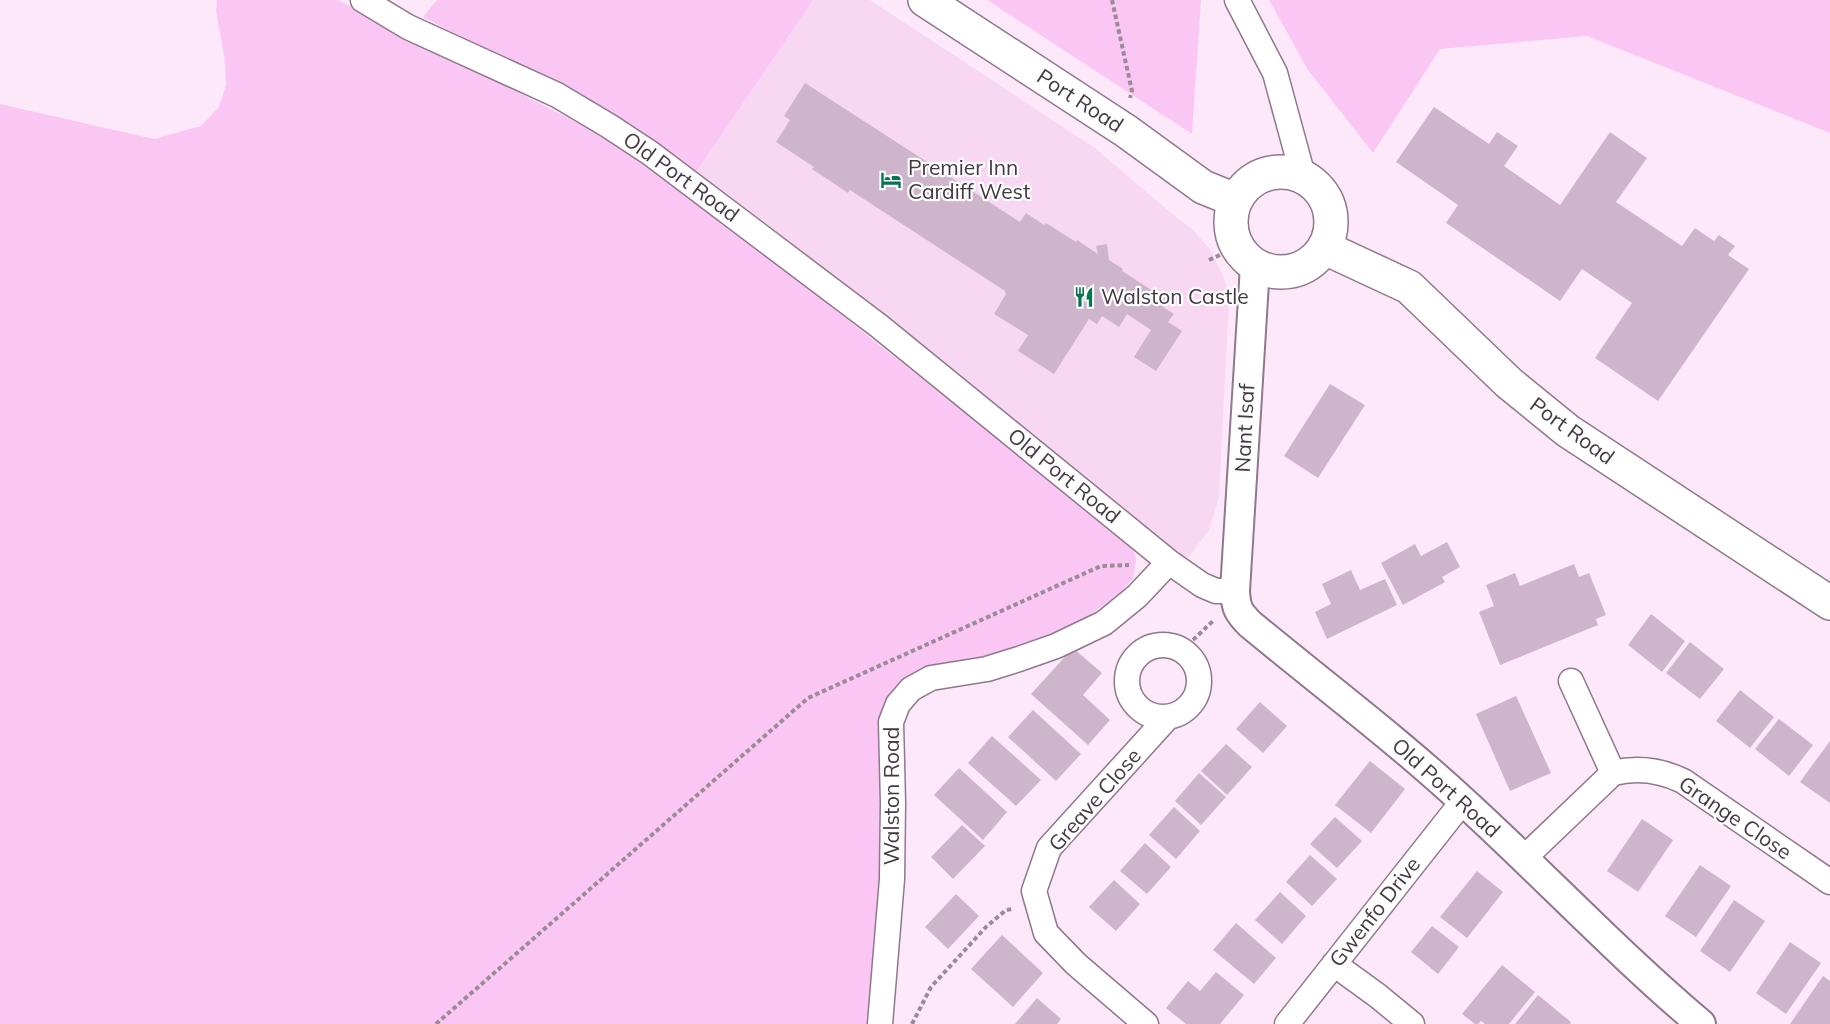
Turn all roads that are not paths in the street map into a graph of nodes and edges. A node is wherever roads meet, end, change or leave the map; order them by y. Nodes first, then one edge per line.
1 (363, 0) edge
2 (925, 0) edge
3 (1237, 0) edge
4 (1303, 176) junction
5 (1235, 200) junction
6 (1325, 248) junction
7 (1255, 266) junction
8 (1169, 562) junction
9 (1235, 591) junction
10 (1830, 603) edge
11 (1571, 681) dead end
12 (1168, 717) junction
13 (1613, 773) junction
14 (1463, 801) junction
15 (1524, 858) junction
16 (1830, 882) edge
17 (1334, 964) junction
18 (880, 1024) edge
19 (1146, 1024) edge
20 (1287, 1024) edge
21 (1412, 1024) edge
22 (1701, 1024) edge

1 - 8 street, Old Port Road
2 - 5 main road, Port Road
3 - 4 street
4 - 5 main road
4 - 6 main road
5 - 7 main road
6 - 7 main road
6 - 10 main road, Port Road
7 - 9 street, Nant Isaf
8 - 9 street, Old Port Road
8 - 18 street, Walston Road
9 - 14 street, Old Port Road
11 - 13 street
12 - 12 street, Greave Close
12 - 19 street, Greave Close
13 - 15 street
13 - 16 street, Grange Close
14 - 15 street, Old Port Road
14 - 17 street, Gwenfo Drive
15 - 22 street, Old Port Road
17 - 20 street, Gwenfo Drive
17 - 21 street

